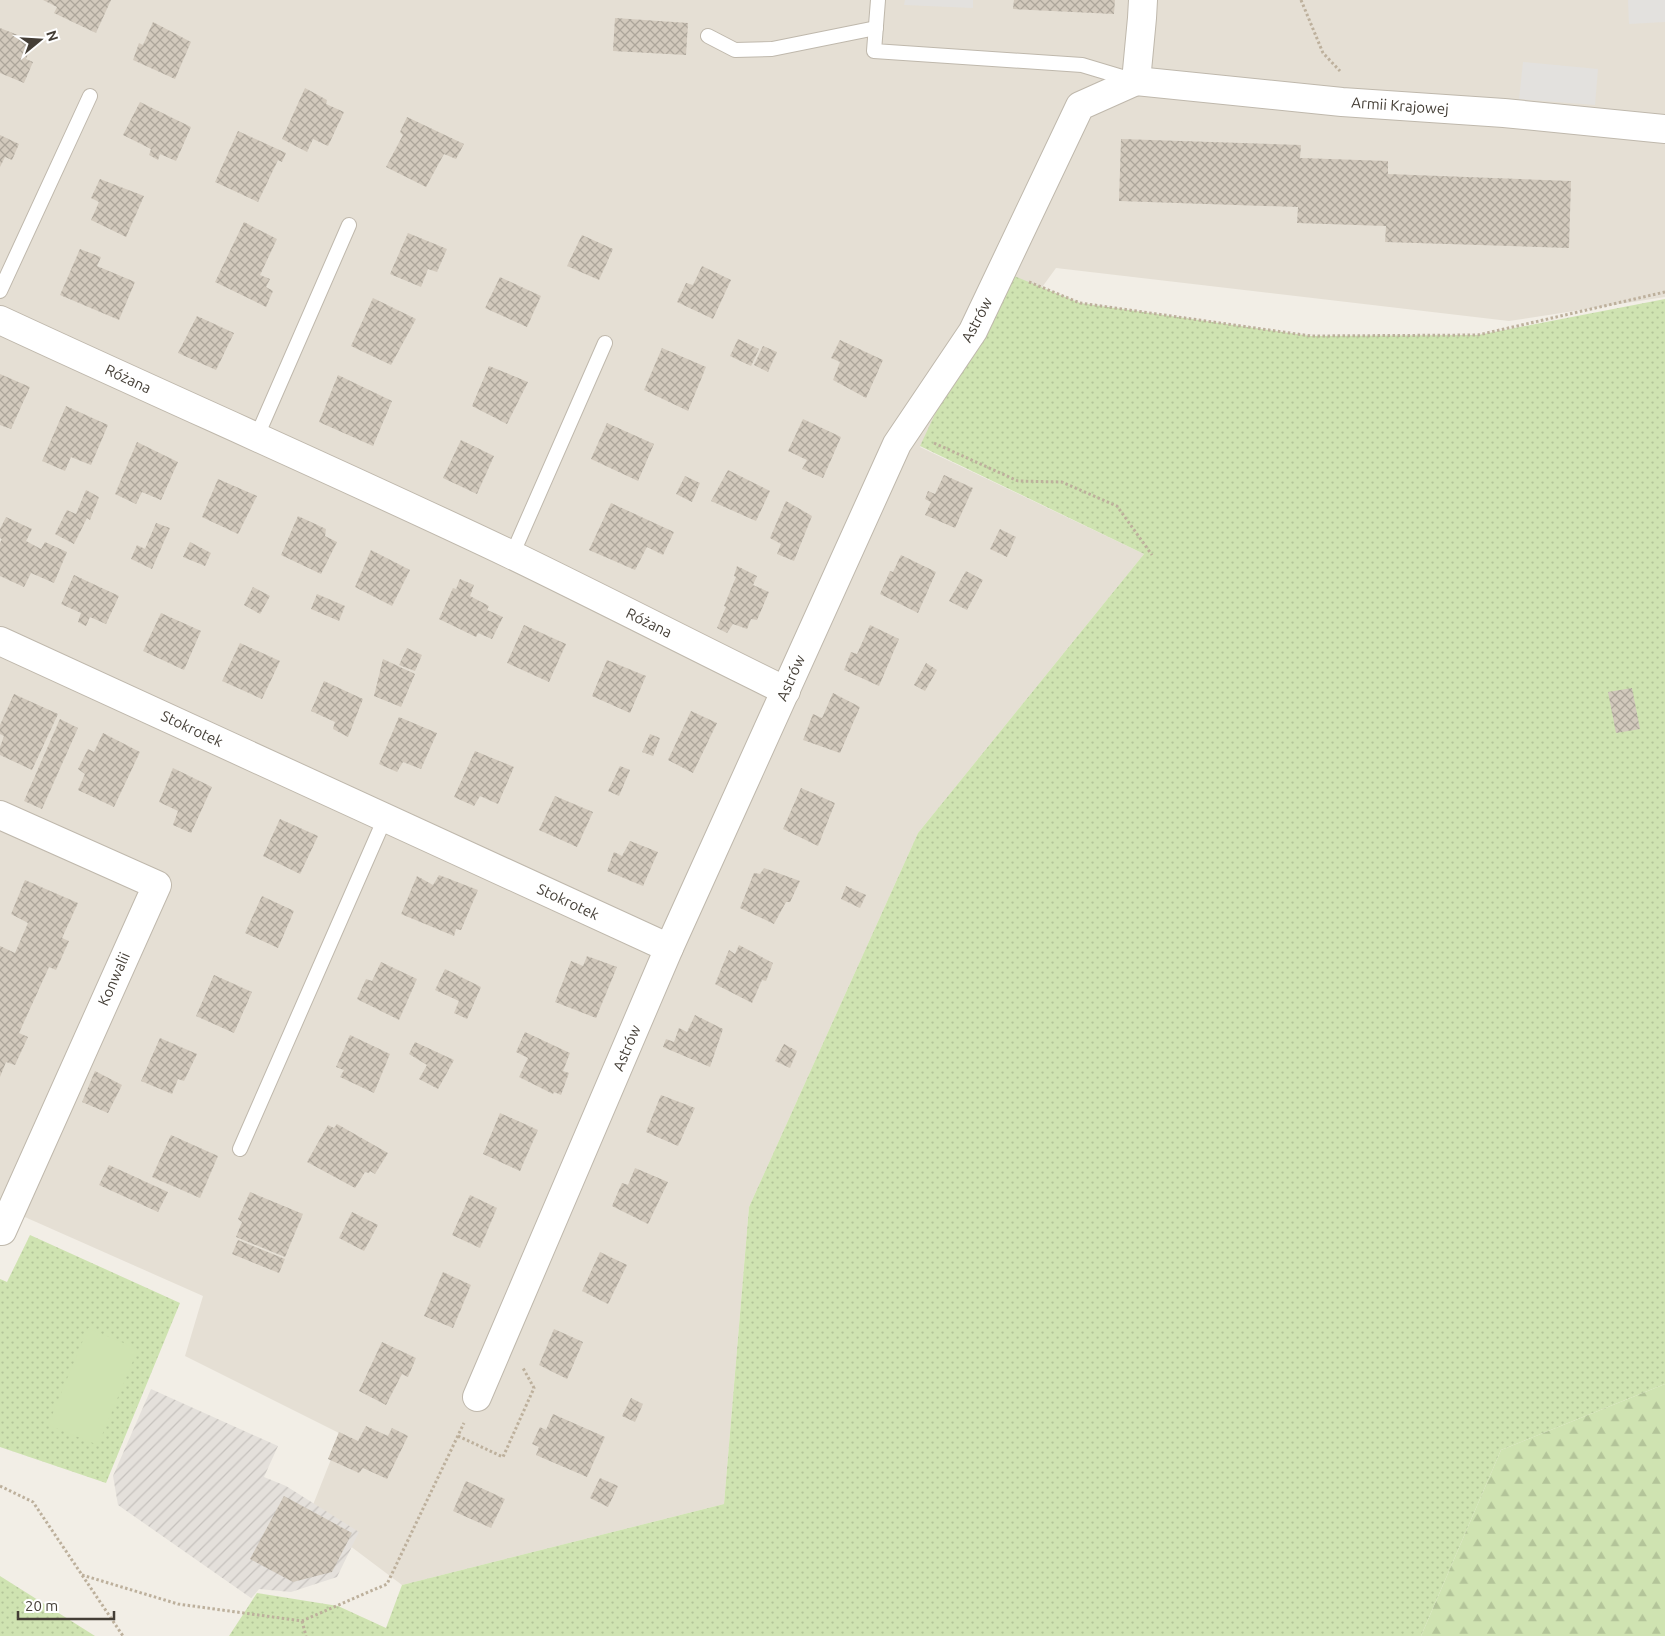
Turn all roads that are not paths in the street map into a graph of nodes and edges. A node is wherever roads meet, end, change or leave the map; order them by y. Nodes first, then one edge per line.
1 (878, 0) edge
2 (1142, 0) edge
3 (876, 28) junction
4 (708, 36) dead end
5 (1136, 81) junction
6 (90, 96) dead end
7 (1665, 129) edge
8 (349, 225) dead end
9 (0, 291) edge
10 (0, 320) edge
11 (605, 343) dead end
12 (257, 436) junction
13 (512, 556) junction
14 (0, 641) edge
15 (786, 691) junction
16 (0, 815) edge
17 (385, 818) junction
18 (670, 948) junction
19 (240, 1149) dead end
20 (2, 1231) dead end
21 (477, 1397) road end

1 - 3 lane
2 - 5 street
3 - 4 lane
3 - 5 lane
5 - 7 street, Armii Krajowej
5 - 15 street, Astrów
6 - 9 lane
8 - 12 lane
10 - 12 street, Różana
11 - 13 lane
12 - 13 street, Różana
13 - 15 street, Różana
14 - 17 street, Stokrotek
15 - 18 street, Astrów
16 - 20 street, Konwalii
17 - 18 street, Stokrotek
17 - 19 lane
18 - 21 street, Astrów

